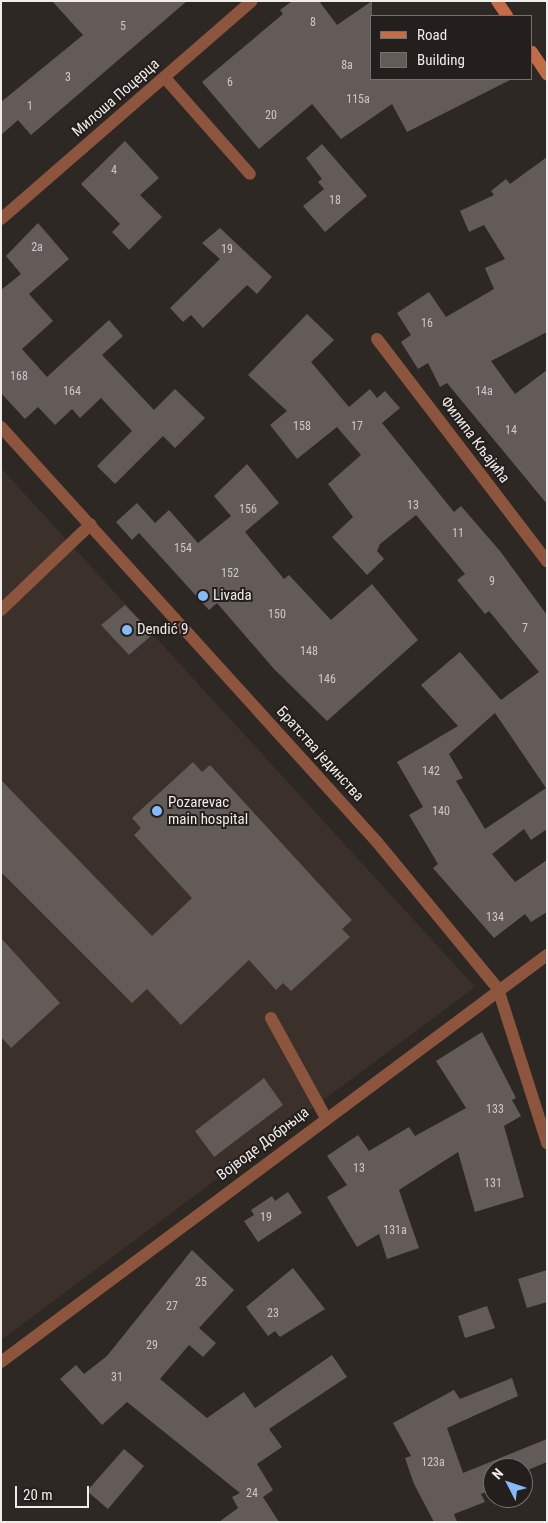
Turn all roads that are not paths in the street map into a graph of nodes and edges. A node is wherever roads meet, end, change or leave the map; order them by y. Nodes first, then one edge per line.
1 (252, 1) edge
2 (497, 1) edge
3 (506, 15) edge
4 (533, 53) edge
5 (547, 74) edge
6 (165, 78) junction
7 (250, 174) dead end
8 (1, 219) edge
9 (377, 339) dead end
10 (1, 427) edge
11 (91, 524) junction
12 (547, 561) edge
13 (1, 610) edge
14 (547, 955) edge
15 (498, 989) junction
16 (271, 1018) dead end
17 (326, 1118) junction
18 (547, 1143) edge
19 (1, 1362) edge

1 - 6 street, Милоша Поцерца
2 - 3 main road
4 - 5 main road
6 - 7 street
6 - 8 street, Милоша Поцерца
9 - 12 street, Филипа Кљајића
10 - 11 street, Братства јединства
11 - 13 street
11 - 15 street, Братства јединства
14 - 15 street, Војводе Добрњца
15 - 17 street, Војводе Добрњца
15 - 18 street, Братства јединства
16 - 17 street
17 - 19 street, Војводе Добрњца

